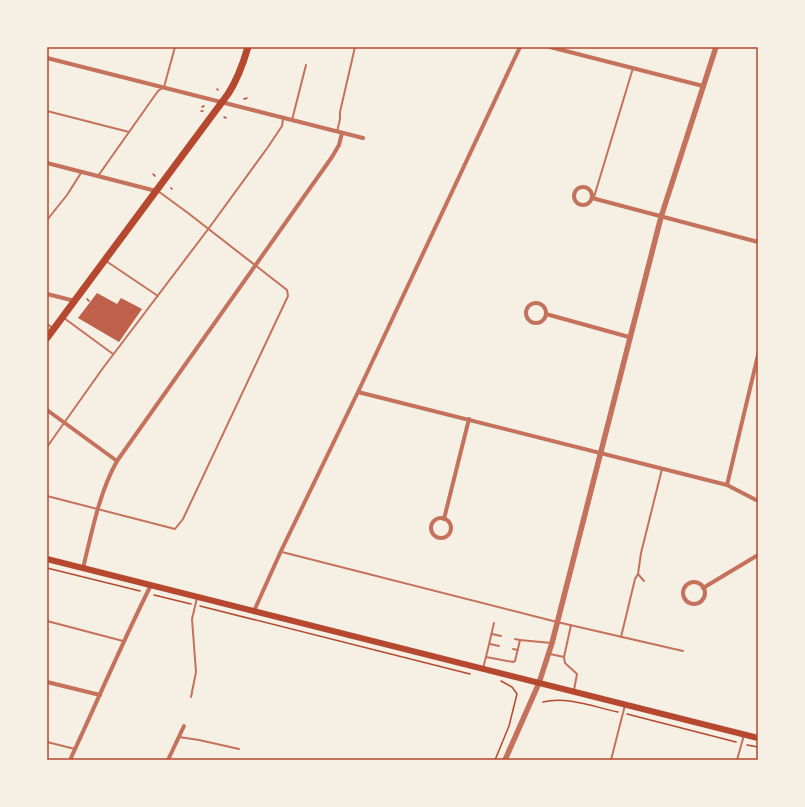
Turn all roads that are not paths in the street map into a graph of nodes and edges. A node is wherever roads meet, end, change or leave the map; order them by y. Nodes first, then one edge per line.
1 (175, 47) edge
2 (248, 47) edge
3 (355, 47) edge
4 (520, 47) edge
5 (550, 47) edge
6 (716, 47) edge
7 (47, 58) edge
8 (306, 65) dead end
9 (633, 68) junction
10 (703, 86) junction
11 (164, 87) junction
12 (222, 102) junction
13 (47, 111) edge
14 (283, 118) junction
15 (292, 120) junction
16 (129, 132) junction
17 (340, 133) junction
18 (363, 138) dead end
19 (47, 163) edge
20 (82, 172) junction
21 (98, 176) junction
22 (157, 191) junction
23 (592, 198) junction
24 (661, 217) junction
25 (47, 220) edge
26 (208, 228) junction
27 (758, 242) edge
28 (105, 260) junction
29 (255, 265) junction
30 (47, 294) edge
31 (158, 296) junction
32 (75, 301) junction
33 (546, 314) junction
34 (63, 317) junction
35 (47, 324) edge
36 (54, 329) junction
37 (630, 337) junction
38 (47, 338) edge
39 (114, 354) junction
40 (758, 356) edge
41 (358, 392) junction
42 (47, 410) edge
43 (469, 419) junction
44 (64, 422) junction
45 (47, 447) edge
46 (600, 453) junction
47 (118, 461) junction
48 (662, 469) junction
49 (727, 485) junction
50 (47, 496) edge
51 (758, 501) edge
52 (98, 510) junction
53 (444, 519) junction
54 (280, 551) junction
55 (758, 555) edge
56 (47, 559) edge
57 (83, 568) junction
58 (638, 574) junction
59 (644, 582) dead end
60 (151, 585) junction
61 (703, 588) junction
62 (197, 597) junction
63 (254, 611) junction
64 (47, 621) edge
65 (556, 622) junction
66 (494, 623) dead end
67 (571, 626) junction
68 (492, 634) junction
69 (501, 636) dead end
70 (621, 636) junction
71 (515, 639) dead end
72 (520, 640) junction
73 (123, 641) junction
74 (552, 643) junction
75 (490, 644) junction
76 (499, 646) dead end
77 (513, 649) dead end
78 (518, 650) junction
79 (683, 651) dead end
80 (548, 653) junction
81 (486, 657) junction
82 (564, 657) junction
83 (483, 669) junction
84 (47, 682) edge
85 (539, 683) junction
86 (574, 691) junction
87 (100, 695) junction
88 (191, 697) dead end
89 (625, 704) junction
90 (184, 726) dead end
91 (744, 734) junction
92 (179, 737) junction
93 (758, 738) edge
94 (47, 742) edge
95 (75, 749) junction
96 (239, 749) dead end
97 (70, 760) edge
98 (168, 760) edge
99 (505, 760) edge
100 (611, 760) edge
101 (737, 760) edge

1 - 11 lane
2 - 12 main road
3 - 17 lane
4 - 41 street
5 - 9 street
6 - 10 street
7 - 11 street
8 - 15 lane
9 - 10 street
9 - 23 lane
10 - 24 street
11 - 12 street
11 - 16 lane
12 - 14 street
12 - 22 main road
13 - 16 lane
14 - 15 street
14 - 26 lane
15 - 17 street
16 - 21 lane
17 - 18 street
17 - 29 street
19 - 20 street
20 - 21 street
20 - 25 lane
21 - 22 street
22 - 26 lane
22 - 28 main road
23 - 23 street
23 - 24 street
24 - 27 street
24 - 37 street
26 - 29 lane
26 - 31 lane
28 - 31 lane
28 - 32 main road
29 - 47 street
29 - 52 lane
30 - 32 street
31 - 39 lane
32 - 34 main road
33 - 33 street
33 - 37 street
34 - 36 main road
34 - 39 lane
35 - 36 lane
36 - 38 main road
37 - 46 street
39 - 44 lane
40 - 49 street
41 - 43 street
41 - 54 street
42 - 44 street
43 - 46 street
43 - 53 street
44 - 45 lane
44 - 47 street
46 - 48 street
46 - 65 street
47 - 52 street
48 - 49 street
48 - 58 lane
49 - 51 street
50 - 52 lane
52 - 57 street
53 - 53 street
54 - 63 street
54 - 65 lane
55 - 61 street
56 - 57 main road
57 - 60 main road
58 - 59 lane
58 - 70 lane
60 - 62 main road
60 - 73 street
61 - 61 street
62 - 63 main road
62 - 88 lane
63 - 83 main road
64 - 73 lane
65 - 67 lane
65 - 74 street
66 - 68 lane
67 - 70 lane
67 - 82 lane
68 - 69 lane
68 - 75 lane
70 - 79 lane
71 - 72 lane
72 - 74 lane
72 - 78 lane
73 - 87 street
74 - 80 street
75 - 76 lane
75 - 81 lane
77 - 78 lane
78 - 81 lane
80 - 82 lane
80 - 85 street
81 - 83 lane
82 - 86 lane
83 - 85 main road
84 - 87 street
85 - 86 main road
85 - 99 street
86 - 89 main road
87 - 95 street
89 - 91 main road
89 - 100 lane
90 - 92 street
91 - 93 main road
91 - 101 lane
92 - 96 lane
92 - 98 street
94 - 95 lane
95 - 97 street

